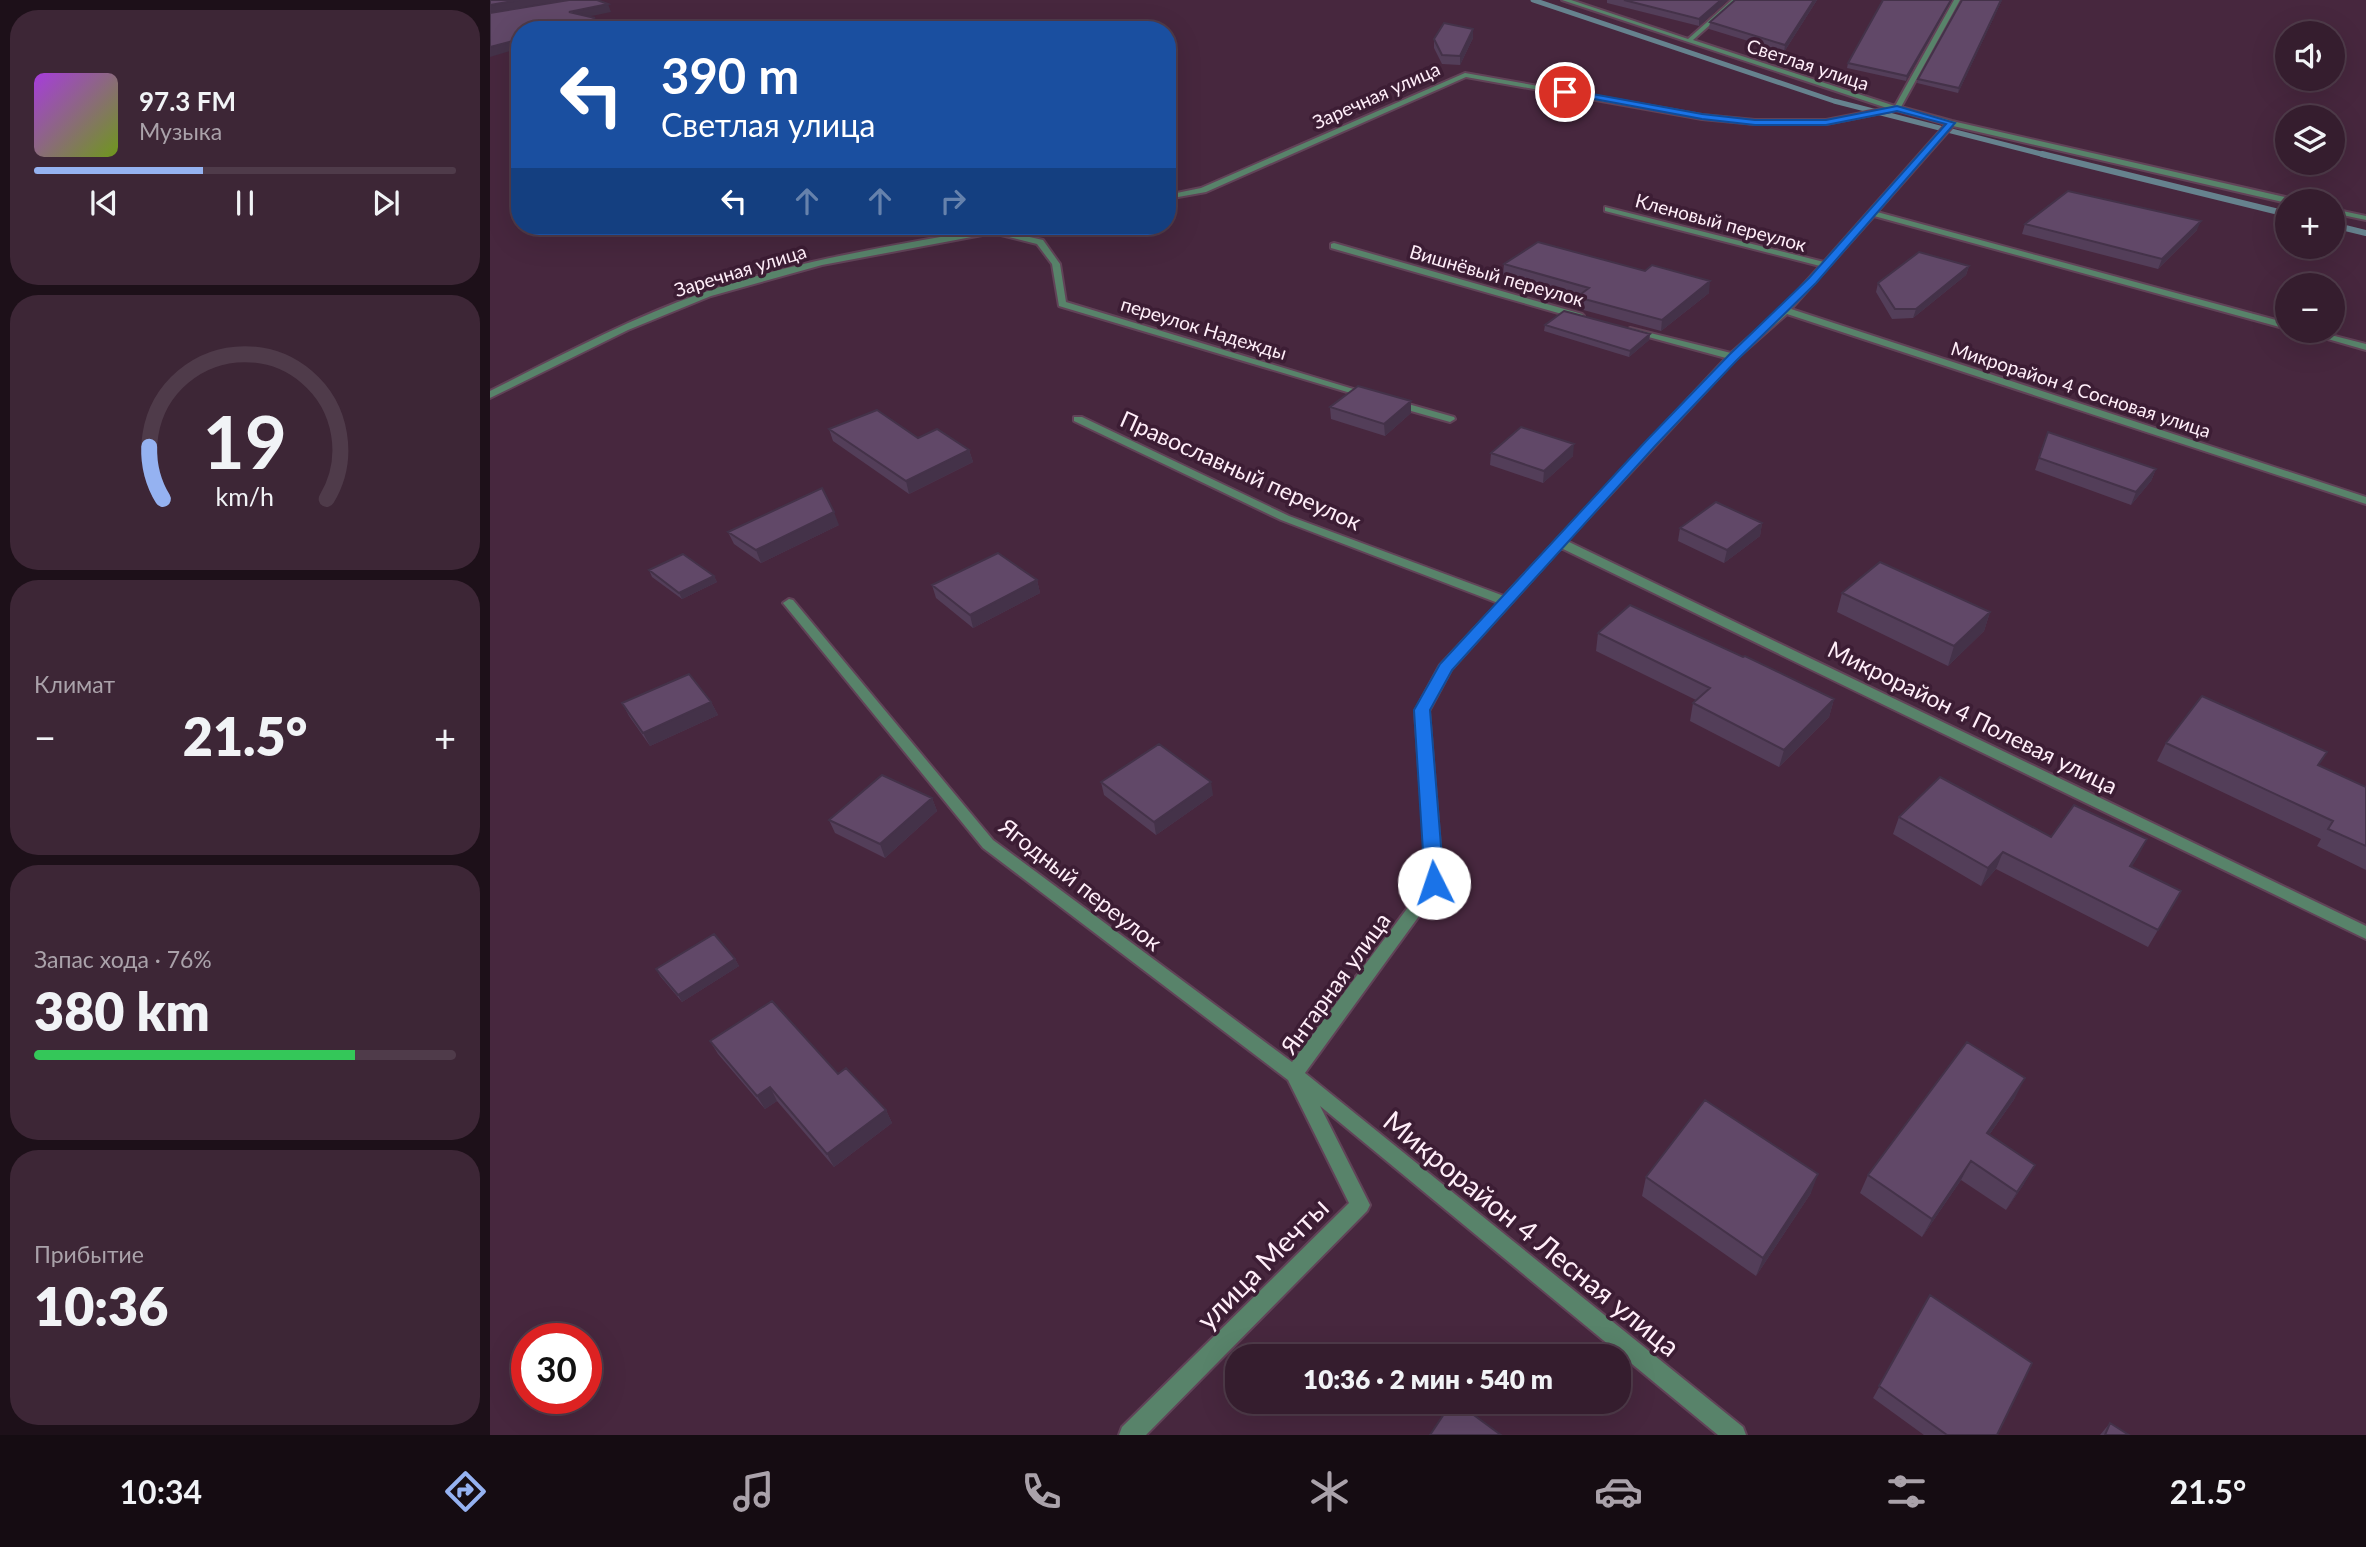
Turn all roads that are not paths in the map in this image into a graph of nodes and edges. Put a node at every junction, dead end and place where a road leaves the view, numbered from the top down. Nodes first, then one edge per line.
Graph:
1 (1565, 0) edge
2 (1735, 0) edge
3 (1957, 0) edge
4 (1577, 1) edge
5 (1689, 41) junction
6 (1897, 108) junction
7 (1951, 123) junction
8 (1176, 195) edge
9 (2275, 197) edge
10 (1608, 209) dead end
11 (1872, 214) junction
12 (2345, 214) edge
13 (2366, 218) edge
14 (966, 235) edge
15 (1011, 235) edge
16 (1334, 246) dead end
17 (1826, 265) junction
18 (1784, 310) junction
19 (1590, 319) edge
20 (2275, 323) edge
21 (1616, 326) edge
22 (2345, 341) edge
23 (2366, 347) edge
24 (1733, 357) junction
25 (490, 396) edge
26 (1078, 419) dead end
27 (1450, 419) dead end
28 (2366, 502) edge
29 (1559, 542) junction
30 (1505, 601) junction
31 (789, 603) dead end
32 (2366, 933) edge
33 (1294, 1074) junction
34 (1130, 1435) edge
35 (1735, 1435) edge

1 - 4 street, Светлая улица
2 - 5 street
3 - 6 street
4 - 5 street, Светлая улица
5 - 6 street, Светлая улица
6 - 7 street, Светлая улица
6 - 8 street, Заречная улица
7 - 9 street, Светлая улица
7 - 11 street, Янтарная улица
10 - 17 street, Кленовый переулок
11 - 17 street, Янтарная улица
11 - 20 street
12 - 13 street
14 - 25 street, Заречная улица
15 - 27 street, переулок Надежды
16 - 19 street, Вишнёвый переулок
17 - 18 street, Янтарная улица
18 - 24 street, Янтарная улица
18 - 28 street, Микрорайон 4 Сосновая улица
21 - 24 street
22 - 23 street
24 - 29 street, Янтарная улица
26 - 30 street, Православный переулок
29 - 30 street, Янтарная улица
29 - 32 street, Микрорайон 4 Полевая улица
30 - 33 street, Янтарная улица
31 - 33 street, Ягодный переулок
33 - 34 street, улица Мечты
33 - 35 street, Микрорайон 4 Лесная улица

